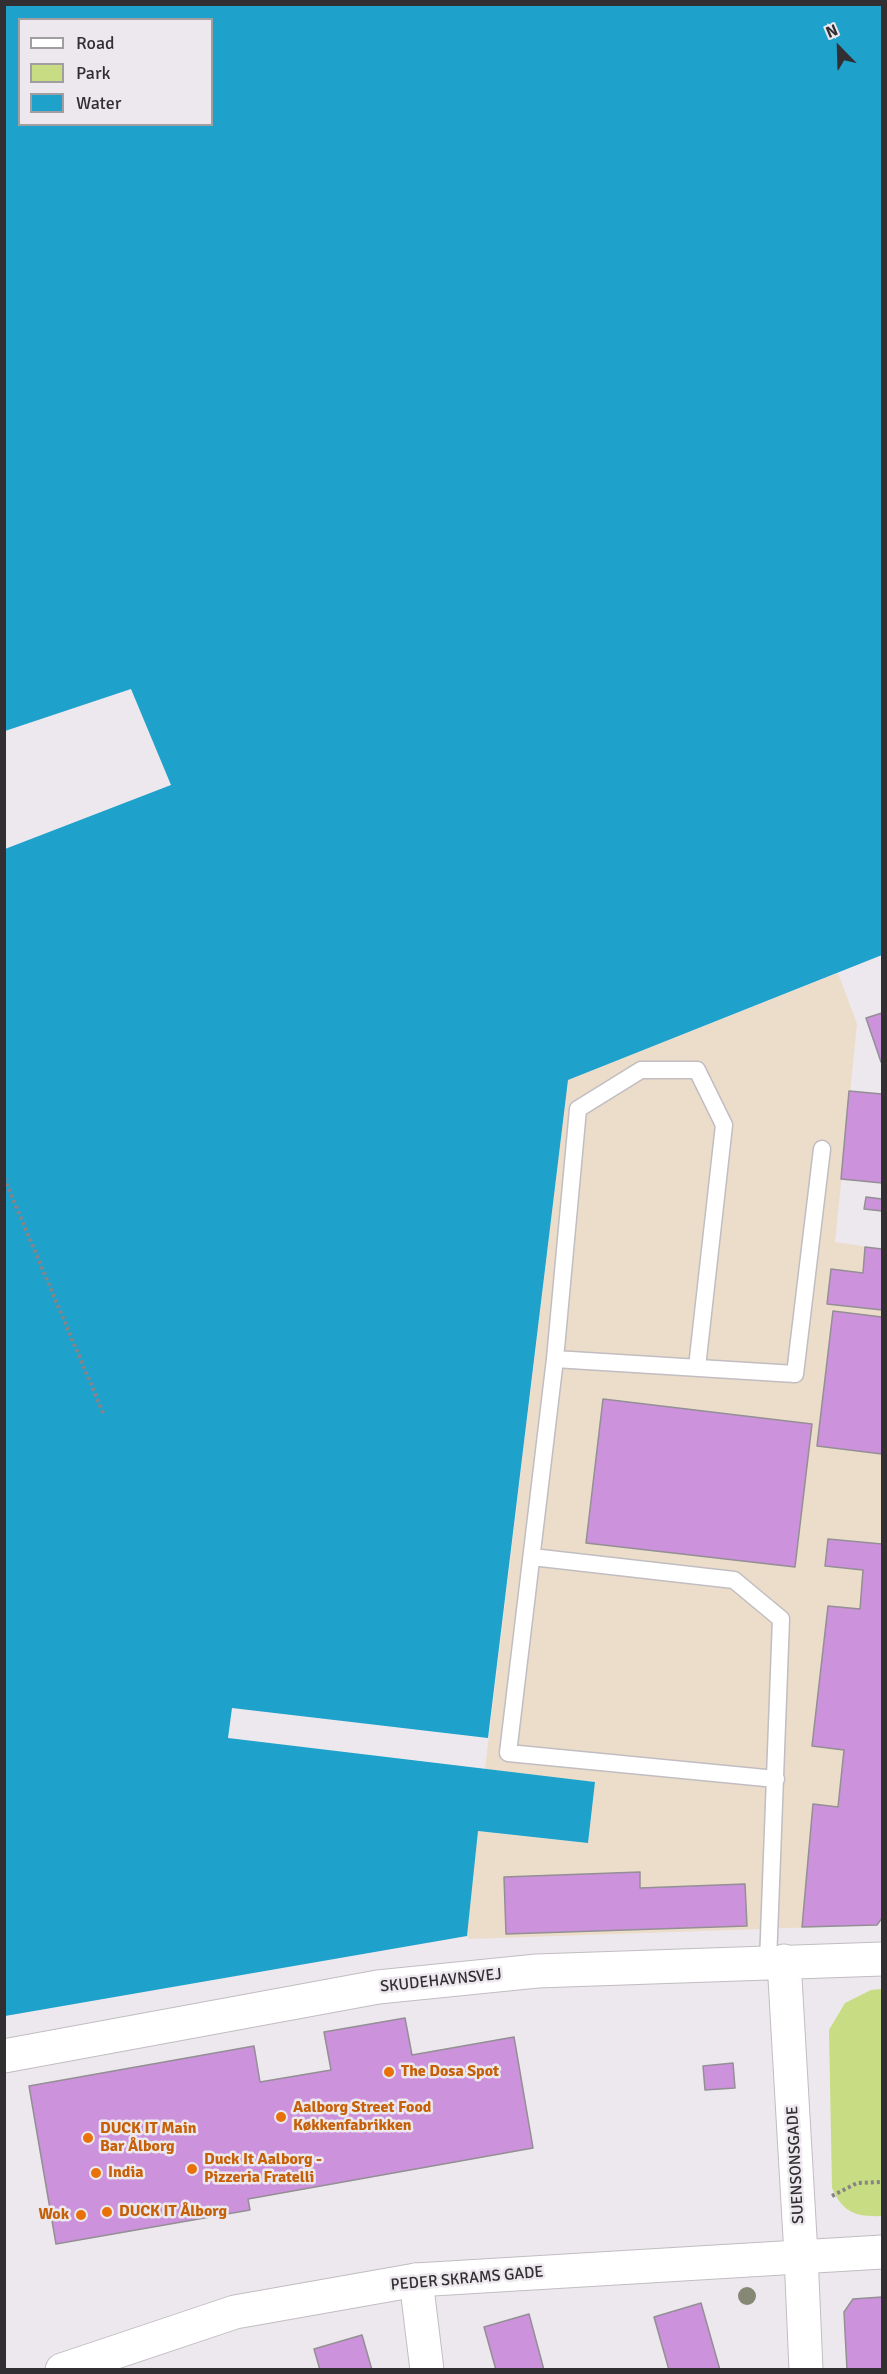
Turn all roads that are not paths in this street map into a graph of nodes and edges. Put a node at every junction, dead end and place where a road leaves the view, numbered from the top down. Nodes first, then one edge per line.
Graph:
1 (822, 1149) dead end
2 (555, 1359) junction
3 (697, 1367) junction
4 (532, 1557) junction
5 (776, 1779) junction
6 (882, 1959) edge
7 (776, 1962) junction
8 (10, 2055) edge
9 (882, 2252) edge
10 (801, 2255) junction
11 (416, 2280) junction
12 (63, 2370) edge
13 (427, 2370) edge
14 (806, 2370) edge

1 - 3 lane
2 - 3 lane
2 - 3 lane
2 - 4 lane
4 - 5 lane
4 - 5 lane
5 - 7 lane
6 - 7 street, SKUDEHAVNSVEJ
7 - 8 street, SKUDEHAVNSVEJ
7 - 10 street, SUENSONSGADE
9 - 10 street, PEDER SKRAMS GADE
10 - 11 street, PEDER SKRAMS GADE
10 - 14 street, SUENSONSGADE
11 - 12 street, PEDER SKRAMS GADE
11 - 13 street

